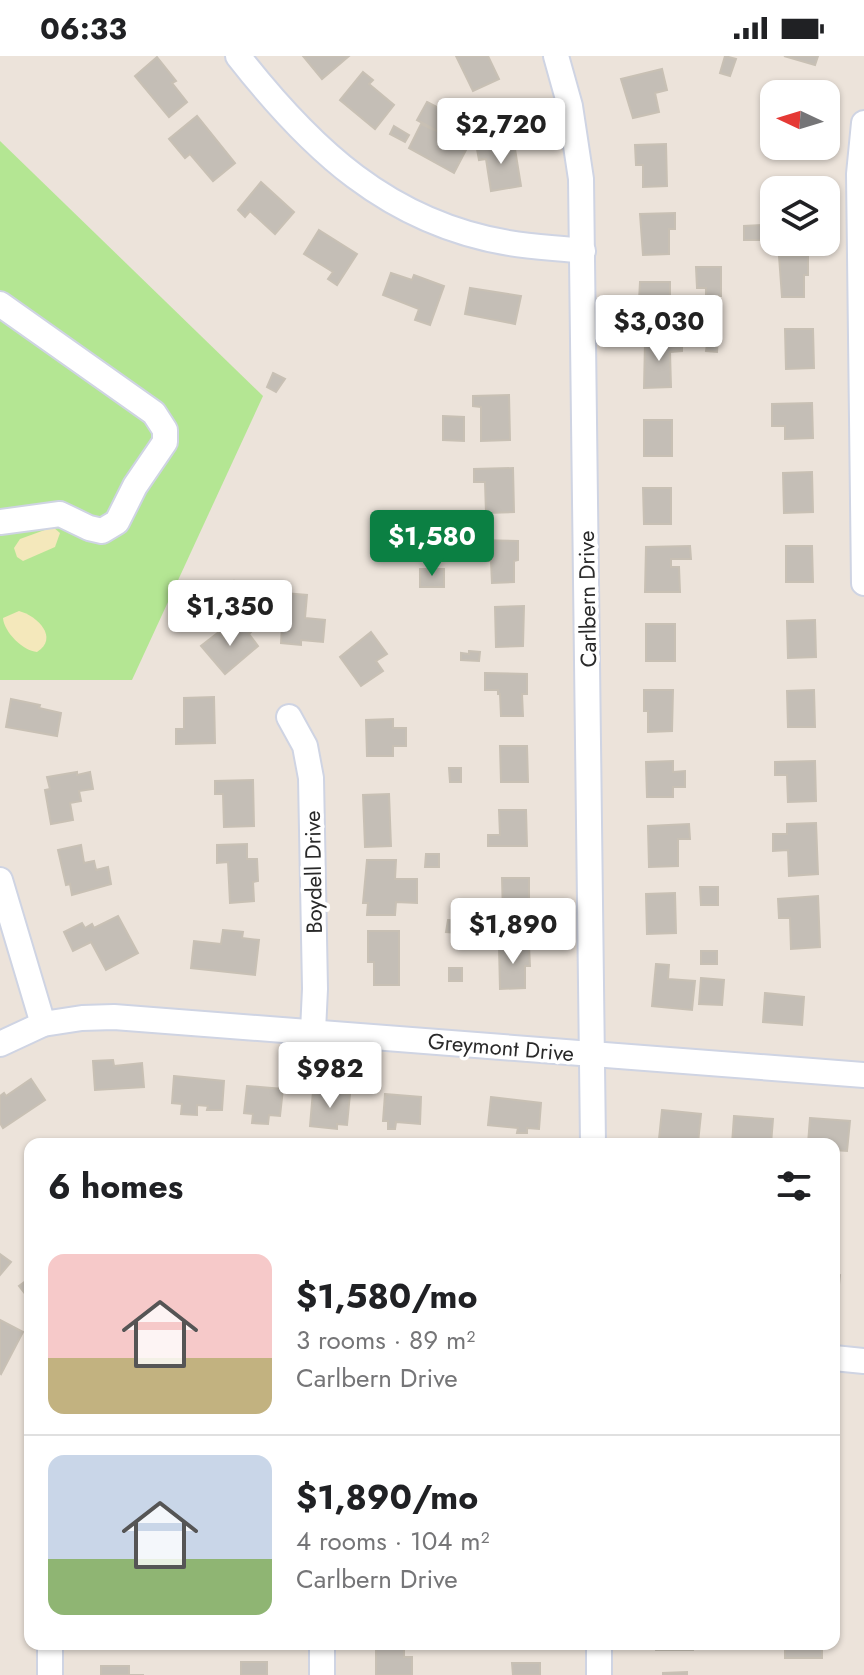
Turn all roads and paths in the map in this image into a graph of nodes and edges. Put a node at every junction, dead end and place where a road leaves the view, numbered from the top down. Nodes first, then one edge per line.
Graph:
1 (238, 56) edge
2 (556, 56) edge
3 (864, 123) edge
4 (583, 251) junction
5 (6, 317) edge
6 (0, 522) edge
7 (864, 583) edge
8 (289, 717) dead end
9 (0, 880) edge
10 (43, 1024) junction
11 (313, 1031) junction
12 (0, 1044) edge
13 (592, 1055) junction
14 (864, 1075) edge
15 (593, 1138) edge
16 (840, 1359) edge
17 (864, 1361) edge
18 (50, 1650) edge
19 (322, 1650) edge
20 (599, 1650) edge
21 (50, 1675) edge
22 (322, 1675) edge
23 (599, 1675) edge

1 - 4 street
2 - 4 street, Carlbern Drive
3 - 7 street
4 - 13 street, Carlbern Drive
5 - 6 street
8 - 11 street, Boydell Drive
9 - 10 street
10 - 11 street, Greymont Drive
10 - 12 street, Greymont Drive
11 - 13 street, Greymont Drive
13 - 14 street, Greymont Drive
13 - 15 street, Carlbern Drive
16 - 17 street
18 - 21 street
19 - 22 street
20 - 23 street

